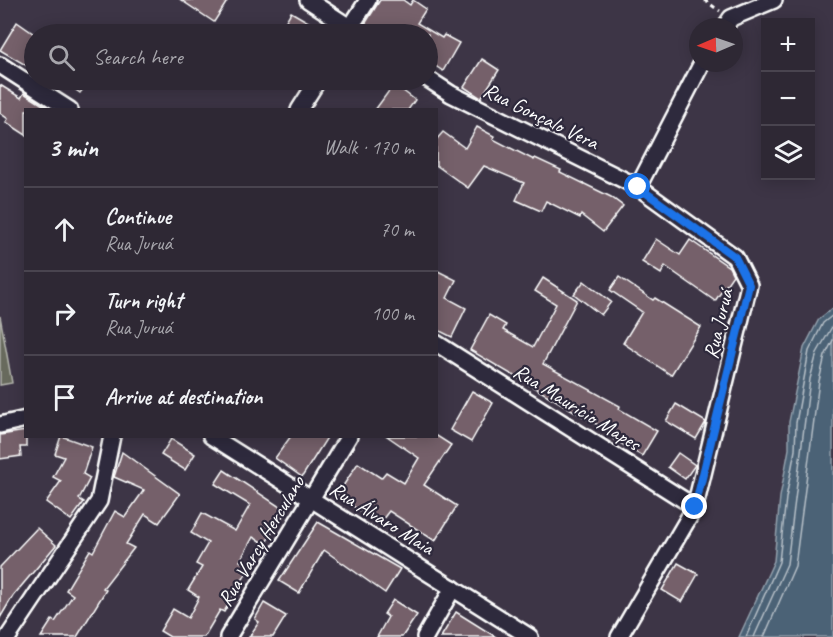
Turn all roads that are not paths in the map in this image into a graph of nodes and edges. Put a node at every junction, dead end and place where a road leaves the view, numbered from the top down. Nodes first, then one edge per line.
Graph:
1 (308, 0) edge
2 (368, 0) edge
3 (774, 0) edge
4 (731, 18) edge
5 (341, 24) edge
6 (356, 24) edge
7 (0, 65) edge
8 (697, 72) edge
9 (24, 80) edge
10 (438, 86) edge
11 (39, 90) edge
12 (312, 90) edge
13 (67, 108) edge
14 (300, 108) edge
15 (638, 187) junction
16 (438, 344) edge
17 (24, 419) edge
18 (0, 425) edge
19 (112, 438) edge
20 (214, 438) edge
21 (348, 438) edge
22 (311, 499) junction
23 (695, 507) junction
24 (453, 588) junction
25 (8, 637) edge
26 (228, 637) edge
27 (424, 637) edge
28 (530, 637) edge
29 (620, 637) edge

1 - 5 street
2 - 6 street
3 - 4 street
7 - 9 street
8 - 15 street
10 - 15 street, Rua Gonçalo Vera
11 - 13 street
12 - 14 street
15 - 23 street, Rua Juruá
16 - 23 street, Rua Maurício Mapes
17 - 18 street
19 - 25 street
20 - 22 street, Rua Álvaro Maia
21 - 22 street, Rua Varcy Herculano
22 - 24 street, Rua Álvaro Maia
22 - 26 street, Rua Varcy Herculano
23 - 29 street, Rua Juruá
24 - 27 street
24 - 28 street, Rua Álvaro Maia

